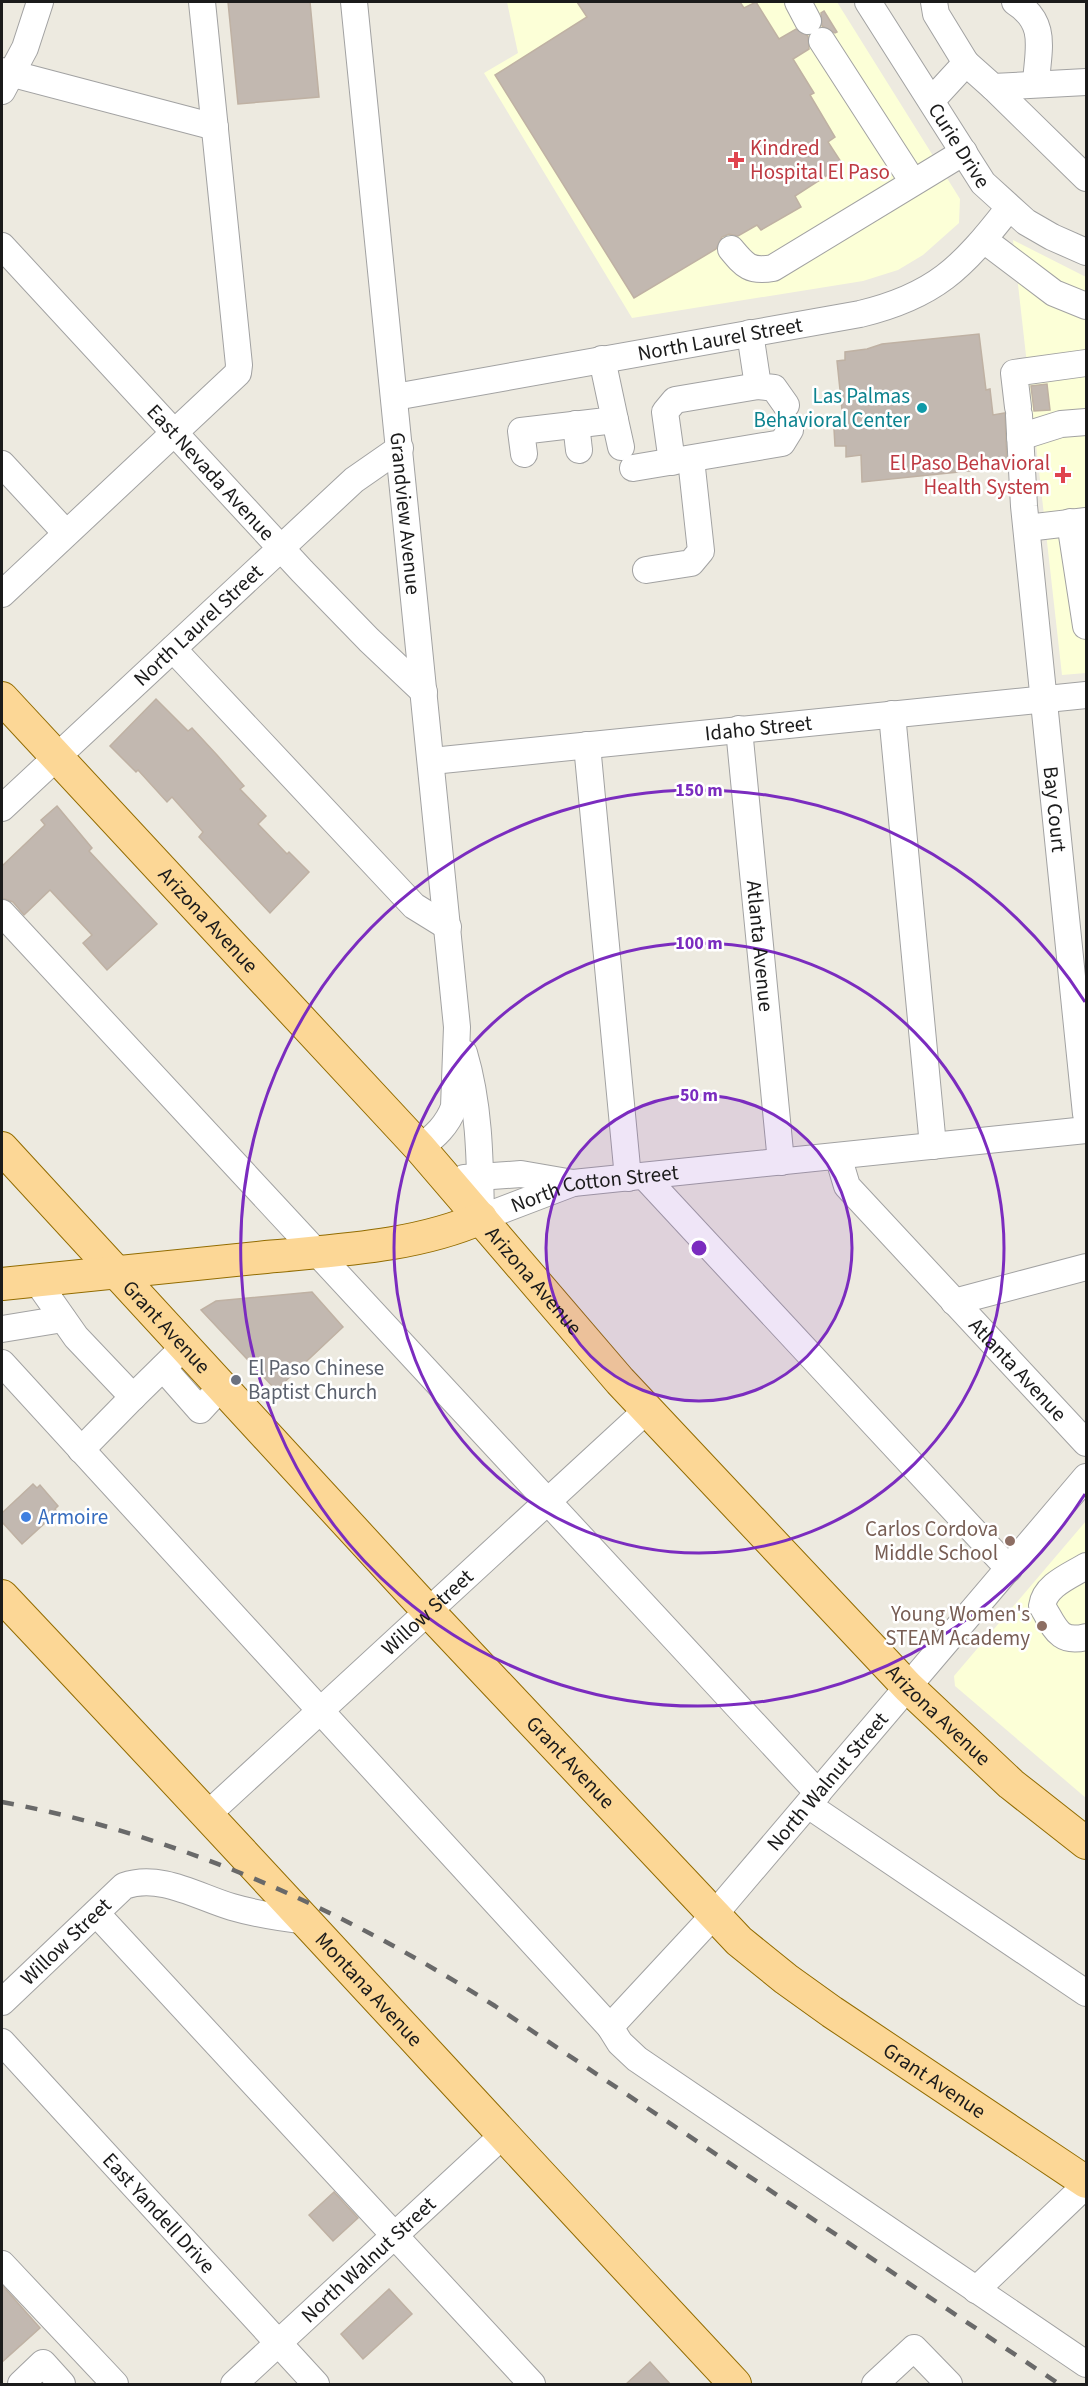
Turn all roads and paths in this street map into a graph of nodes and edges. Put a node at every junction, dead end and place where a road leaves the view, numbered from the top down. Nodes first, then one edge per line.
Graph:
1 (40, 2) edge
2 (202, 2) edge
3 (354, 2) edge
4 (868, 2) edge
5 (934, 2) edge
6 (1015, 2) edge
7 (809, 21) edge
8 (966, 63) junction
9 (5, 79) edge
10 (1086, 82) edge
11 (1036, 83) junction
12 (993, 87) junction
13 (932, 100) junction
14 (215, 127) junction
15 (964, 152) junction
16 (1086, 178) edge
17 (913, 182) junction
18 (1008, 209) junction
19 (984, 240) junction
20 (2, 246) edge
21 (731, 249) dead end
22 (1086, 252) edge
23 (1086, 306) edge
24 (750, 333) junction
25 (603, 359) junction
26 (1086, 363) edge
27 (758, 386) junction
28 (395, 397) junction
29 (615, 420) junction
30 (1019, 420) junction
31 (1086, 422) edge
32 (576, 424) junction
33 (173, 431) junction
34 (400, 448) junction
35 (579, 450) dead end
36 (524, 454) dead end
37 (681, 460) junction
38 (2, 464) edge
39 (1025, 517) junction
40 (1078, 521) edge
41 (65, 532) junction
42 (282, 547) junction
43 (646, 570) dead end
44 (2, 594) edge
45 (1086, 626) edge
46 (173, 649) junction
47 (424, 692) junction
48 (1086, 695) edge
49 (2, 698) edge
50 (1046, 699) junction
51 (892, 714) junction
52 (739, 729) junction
53 (587, 745) junction
54 (56, 757) junction
55 (432, 761) junction
56 (2, 808) edge
57 (2, 913) edge
58 (448, 927) junction
59 (457, 1027) junction
60 (1086, 1114) edge
61 (1086, 1130) edge
62 (933, 1146) junction
63 (2, 1148) edge
64 (420, 1148) junction
65 (838, 1156) junction
66 (781, 1162) junction
67 (480, 1177) junction
68 (636, 1177) junction
69 (447, 1179) junction
70 (573, 1183) junction
71 (481, 1218) junction
72 (316, 1252) junction
73 (1086, 1267) edge
74 (117, 1272) junction
75 (36, 1280) junction
76 (2, 1284) edge
77 (954, 1302) junction
78 (63, 1319) junction
79 (2, 1329) edge
80 (185, 1346) junction
81 (2, 1363) edge
82 (163, 1368) junction
83 (222, 1386) junction
84 (133, 1397) junction
85 (648, 1409) junction
86 (1086, 1443) edge
87 (81, 1450) junction
88 (1086, 1477) edge
89 (546, 1502) junction
90 (1086, 1566) edge
91 (1009, 1569) junction
92 (2, 1596) edge
93 (428, 1611) junction
94 (1086, 1637) edge
95 (908, 1687) junction
96 (321, 1711) junction
97 (813, 1799) junction
98 (208, 1814) junction
99 (1086, 1843) edge
100 (96, 1913) junction
101 (713, 1916) junction
102 (307, 1921) junction
103 (1086, 1993) edge
104 (2, 2002) edge
105 (610, 2027) junction
106 (2, 2042) edge
107 (502, 2136) junction
108 (1086, 2184) edge
109 (393, 2236) junction
110 (2, 2264) edge
111 (976, 2290) junction
112 (278, 2344) junction
113 (1086, 2364) edge
114 (21, 2385) edge
115 (62, 2385) edge
116 (115, 2385) edge
117 (234, 2385) edge
118 (316, 2385) edge
119 (532, 2385) edge
120 (735, 2385) edge
121 (875, 2385) edge
122 (949, 2385) edge

1 - 9 street
2 - 14 street
3 - 28 street, Grandview Avenue
4 - 13 street, Curie Drive
5 - 8 street
6 - 11 street
7 - 17 street
8 - 12 street
8 - 13 street
9 - 14 street
10 - 11 street
11 - 12 street
12 - 16 street
13 - 15 street, Curie Drive
14 - 33 street
15 - 17 street
15 - 18 street, Curie Drive
17 - 21 street
18 - 19 street, North Laurel Street
18 - 22 street, Curie Drive
19 - 23 street
19 - 24 street, North Laurel Street
20 - 33 street, East Nevada Avenue
24 - 25 street, North Laurel Street
24 - 27 street
25 - 28 street, North Laurel Street
25 - 29 street
26 - 30 street, Bay Court
27 - 37 street
27 - 37 street
28 - 34 street, Grandview Avenue
29 - 32 street
29 - 37 street
30 - 31 street
30 - 39 street, Bay Court
32 - 35 street
32 - 36 street
33 - 41 street
33 - 42 street, East Nevada Avenue
34 - 42 street, North Laurel Street
34 - 47 street, Grandview Avenue
37 - 43 street
38 - 41 street
39 - 40 street
39 - 50 street, Bay Court
40 - 45 street
41 - 44 street
42 - 46 street, North Laurel Street
42 - 47 street, East Nevada Avenue
46 - 54 street, North Laurel Street
46 - 58 street
47 - 55 street, Grandview Avenue
48 - 50 street, Idaho Street
49 - 54 main road, Arizona Avenue
50 - 51 street, Idaho Street
50 - 60 street, Bay Court
51 - 52 street, Idaho Street
51 - 62 street
52 - 53 street, Idaho Street
52 - 66 street, Atlanta Avenue
53 - 55 street, Idaho Street
53 - 68 street
54 - 56 street, North Laurel Street
54 - 64 main road, Arizona Avenue
55 - 58 street, Grandview Avenue
57 - 72 street
58 - 59 street, Grandview Avenue
59 - 64 street, Grandview Avenue
59 - 67 street, Grandview Avenue
61 - 62 street, North Cotton Street
62 - 65 street, North Cotton Street
63 - 74 main road, Grant Avenue
64 - 69 main road, Arizona Avenue
65 - 66 street, North Cotton Street
65 - 77 street, Atlanta Avenue
66 - 68 street, North Cotton Street
67 - 69 street
67 - 70 street
67 - 71 street, Grandview Avenue
68 - 70 street, North Cotton Street
68 - 91 street
69 - 71 main road, Arizona Avenue
70 - 71 street, North Cotton Street
71 - 72 main road, North Cotton Street
71 - 85 main road, Arizona Avenue
72 - 74 main road, North Cotton Street
72 - 89 street
73 - 77 street
74 - 75 main road, North Cotton Street
74 - 80 main road, Grant Avenue
75 - 76 main road, North Cotton Street
75 - 78 street
77 - 86 street, Atlanta Avenue
78 - 79 street
78 - 84 street
80 - 82 street
80 - 83 main road, Grant Avenue
81 - 87 street
82 - 83 street
82 - 84 street
83 - 93 main road, Grant Avenue
84 - 87 street
85 - 89 street, Willow Street
85 - 95 main road, Arizona Avenue
87 - 96 street
88 - 91 street, North Walnut Street
89 - 93 street, Willow Street
89 - 97 street
90 - 94 street
91 - 95 street, North Walnut Street
92 - 98 main road, Montana Avenue
93 - 96 street, Willow Street
93 - 101 main road, Grant Avenue
95 - 97 street, North Walnut Street
95 - 99 main road, Arizona Avenue
96 - 98 street, Willow Street
96 - 105 street
97 - 101 street, North Walnut Street
97 - 103 street
98 - 102 main road, Montana Avenue
100 - 102 street, Willow Street
100 - 104 street, Willow Street
100 - 109 street
101 - 105 street, North Walnut Street
101 - 108 main road, Grant Avenue
102 - 107 main road, Montana Avenue
105 - 111 street
106 - 112 street, East Yandell Drive
107 - 109 street, North Walnut Street
107 - 120 main road, Montana Avenue
108 - 111 street
109 - 112 street, North Walnut Street
109 - 119 street
110 - 116 street
111 - 113 street
112 - 117 street, North Walnut Street
112 - 118 street, East Yandell Drive
114 - 115 street
121 - 122 street

